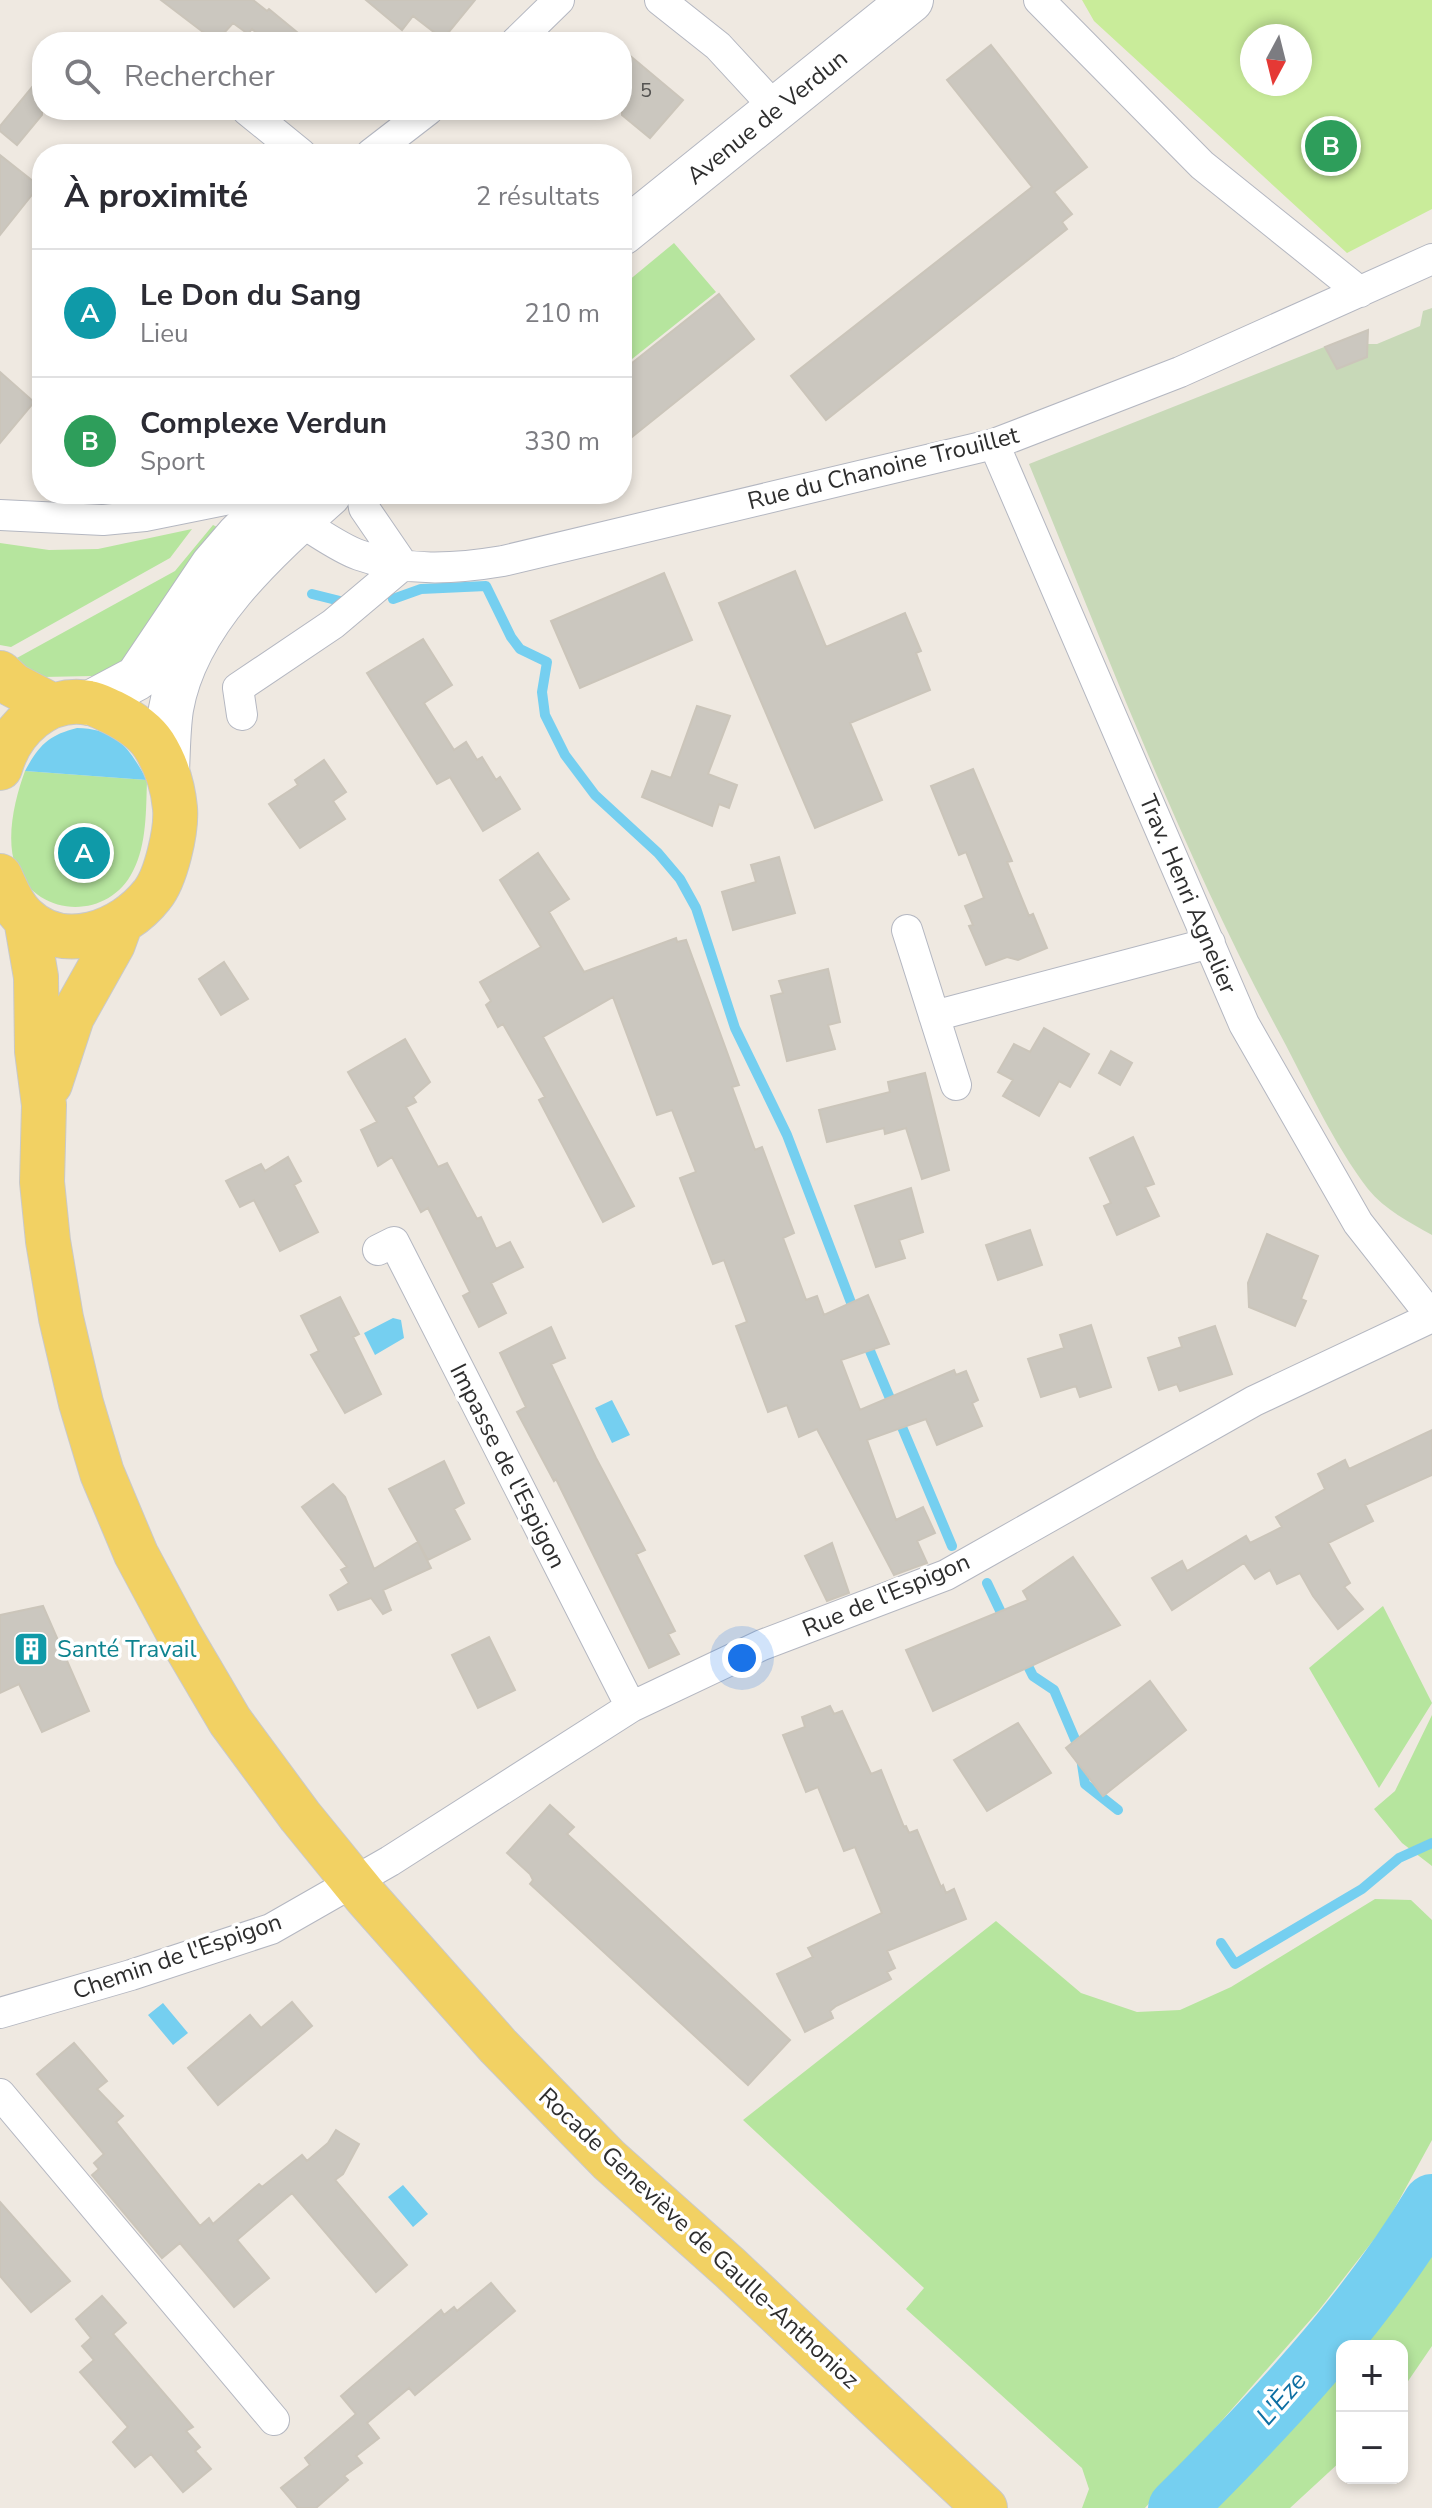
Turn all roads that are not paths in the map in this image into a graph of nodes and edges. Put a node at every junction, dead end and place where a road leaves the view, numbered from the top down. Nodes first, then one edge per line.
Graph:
1 (559, 0) edge
2 (660, 0) edge
3 (911, 0) edge
4 (1039, 0) edge
5 (526, 32) edge
6 (777, 110) junction
7 (259, 120) edge
8 (415, 120) edge
9 (289, 144) edge
10 (384, 144) edge
11 (632, 225) edge
12 (1432, 259) edge
13 (1360, 292) junction
14 (994, 444) junction
15 (204, 504) edge
16 (318, 504) edge
17 (324, 504) edge
18 (330, 504) edge
19 (333, 504) edge
20 (0, 515) edge
21 (403, 565) junction
22 (0, 673) edge
23 (72, 705) junction
24 (233, 707) dead end
25 (2, 754) edge
26 (167, 771) junction
27 (9, 900) edge
28 (121, 922) junction
29 (907, 930) dead end
30 (1210, 943) junction
31 (934, 1016) junction
32 (956, 1085) dead end
33 (44, 1105) junction
34 (378, 1250) dead end
35 (1432, 1317) edge
36 (631, 1707) junction
37 (390, 1861) joint
38 (0, 2013) edge
39 (0, 2094) edge
40 (274, 2420) dead end
41 (983, 2506) edge

1 - 5 street
2 - 6 street
3 - 6 main road, Avenue de Verdun
4 - 13 street
6 - 11 main road, Avenue de Verdun
7 - 9 street
8 - 10 street
12 - 13 street, Rue du Chanoine Trouillet
13 - 14 street, Rue du Chanoine Trouillet
14 - 21 street, Rue du Chanoine Trouillet
14 - 30 street, Trav. Henri Agnelier
15 - 20 street
16 - 23 main road
17 - 26 main road
18 - 21 street, Rue du Chanoine Trouillet
19 - 21 street
21 - 24 street
22 - 23 main road
23 - 25 main road
23 - 26 main road
26 - 28 main road
27 - 28 main road
27 - 33 main road, Rocade Geneviève de Gaulle-Anthonioz
28 - 33 main road, Rocade Geneviève de Gaulle-Anthonioz
29 - 31 street
30 - 31 street
30 - 35 street, Trav. Henri Agnelier
31 - 32 street
33 - 41 main road, Rocade Geneviève de Gaulle-Anthonioz
34 - 36 street, Impasse de l'Espigon
35 - 36 street, Rue de l'Espigon
36 - 37 street, Rue de l'Espigon
37 - 38 street, Chemin de l'Espigon
39 - 40 street

